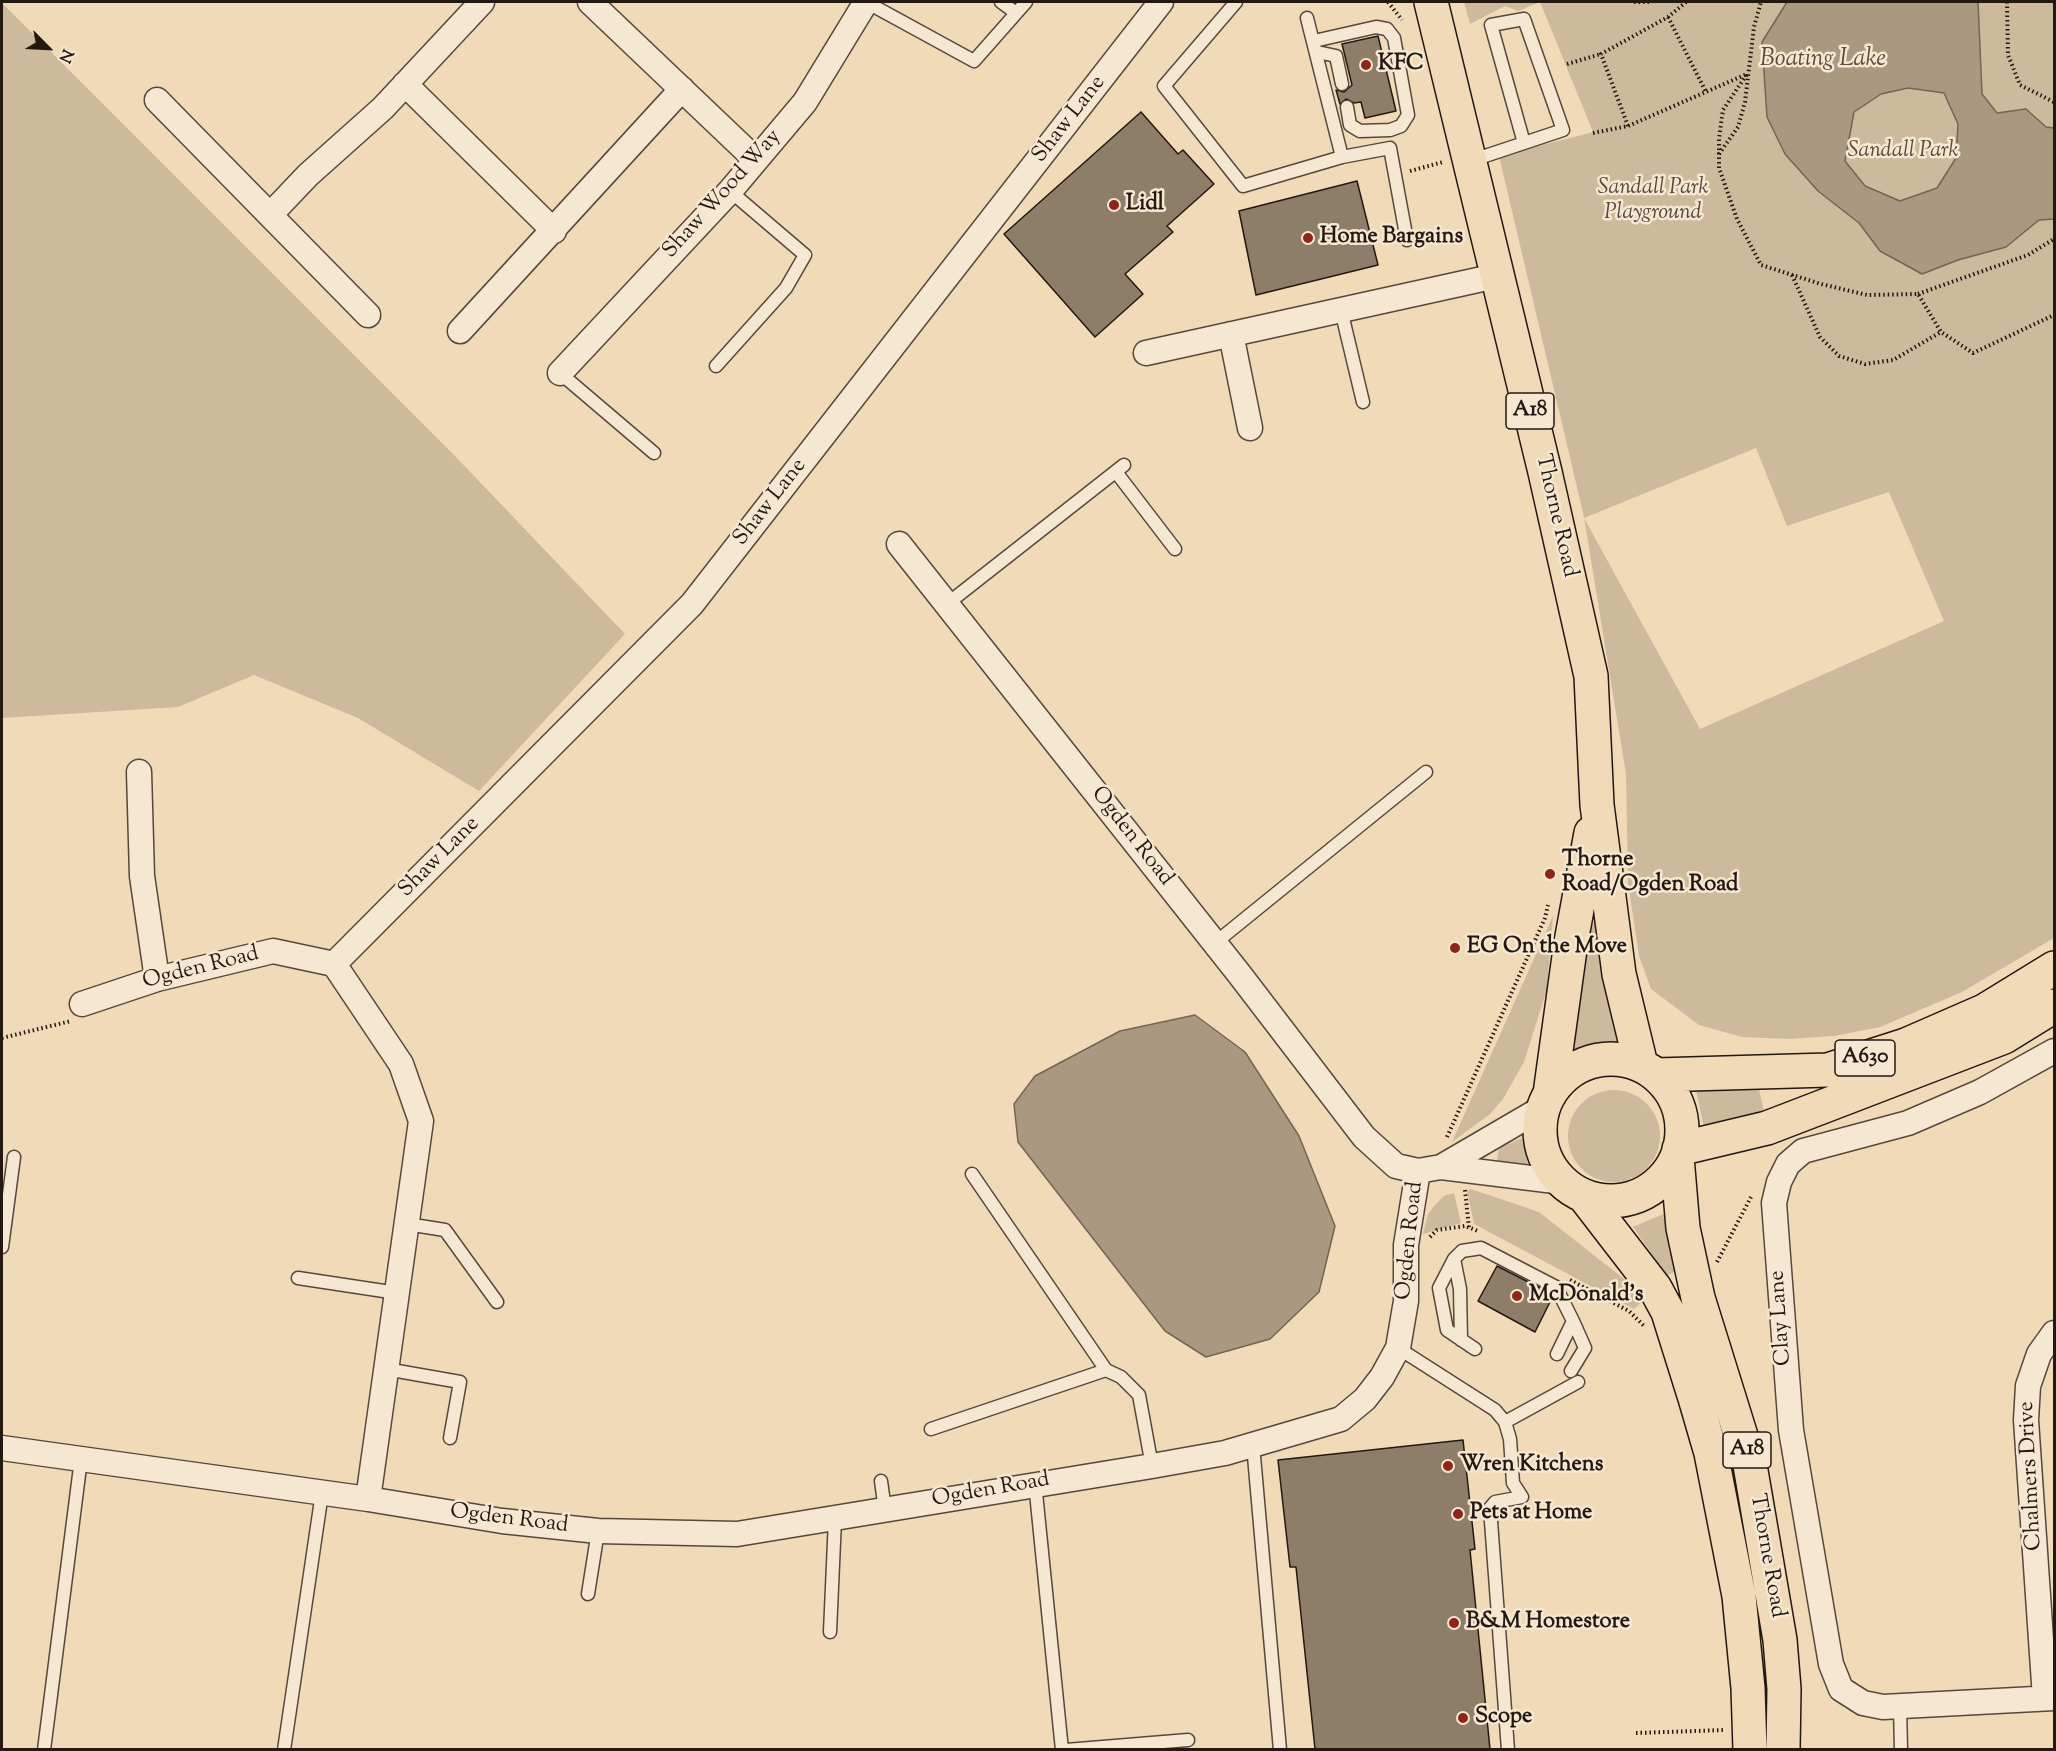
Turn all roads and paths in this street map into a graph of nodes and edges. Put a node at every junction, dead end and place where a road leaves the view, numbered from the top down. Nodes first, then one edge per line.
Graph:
1 (482, 2) edge
2 (590, 2) edge
3 (866, 2) edge
4 (1001, 2) edge
5 (1026, 2) edge
6 (1161, 2) edge
7 (1236, 2) edge
8 (1395, 2) edge
9 (1634, 2) edge
10 (1652, 2) edge
11 (1686, 2) edge
12 (1761, 2) edge
13 (2007, 2) edge
14 (1418, 8) edge
15 (1016, 13) junction
16 (1668, 17) junction
17 (1307, 18) dead end
18 (1315, 47) junction
19 (1601, 54) junction
20 (1568, 64) dead end
21 (1747, 74) junction
22 (405, 84) junction
23 (1342, 84) dead end
24 (682, 89) junction
25 (1706, 92) junction
26 (157, 100) dead end
27 (2055, 102) edge
28 (1347, 107) dead end
29 (1628, 126) junction
30 (1593, 133) dead end
31 (1524, 143) junction
32 (1719, 155) junction
33 (1342, 157) junction
34 (1468, 159) junction
35 (756, 160) junction
36 (1395, 174) junction
37 (730, 191) junction
38 (270, 215) junction
39 (554, 231) junction
40 (2055, 239) edge
41 (1407, 240) dead end
42 (1792, 275) junction
43 (1497, 276) junction
44 (1918, 294) junction
45 (1341, 310) junction
46 (368, 315) dead end
47 (2055, 315) edge
48 (460, 331) dead end
49 (1941, 332) junction
50 (1231, 334) junction
51 (1146, 353) dead end
52 (716, 366) dead end
53 (560, 373) joint
54 (1363, 402) dead end
55 (1250, 428) dead end
56 (654, 453) dead end
57 (899, 544) dead end
58 (1175, 549) dead end
59 (947, 604) junction
60 (1425, 771) dead end
61 (139, 772) dead end
62 (1596, 805) junction
63 (1551, 895) dead end
64 (1215, 943) junction
65 (334, 964) junction
66 (2055, 968) edge
67 (156, 979) junction
68 (82, 1004) joint
69 (2055, 1006) edge
70 (2, 1038) edge
71 (2055, 1050) edge
72 (1649, 1070) junction
73 (1547, 1100) junction
74 (1438, 1142) dead end
75 (1678, 1153) junction
76 (14, 1157) dead end
77 (1430, 1169) junction
78 (972, 1174) dead end
79 (1573, 1189) junction
80 (1754, 1192) dead end
81 (407, 1224) junction
82 (1483, 1233) dead end
83 (2, 1247) edge
84 (1454, 1259) junction
85 (1406, 1265) junction
86 (1716, 1265) dead end
87 (298, 1278) dead end
88 (1566, 1278) dead end
89 (397, 1293) junction
90 (497, 1302) dead end
91 (1573, 1321) junction
92 (1649, 1331) dead end
93 (2055, 1333) edge
94 (1461, 1340) junction
95 (1398, 1348) junction
96 (1475, 1349) dead end
97 (1557, 1354) dead end
98 (386, 1369) junction
99 (1106, 1370) junction
100 (1571, 1371) dead end
101 (1578, 1382) dead end
102 (1505, 1422) junction
103 (931, 1429) dead end
104 (450, 1438) dead end
105 (1253, 1445) junction
106 (2, 1448) edge
107 (81, 1459) junction
108 (1152, 1466) junction
109 (881, 1481) dead end
110 (1035, 1483) junction
111 (322, 1493) junction
112 (368, 1499) junction
113 (885, 1510) junction
114 (835, 1519) junction
115 (598, 1531) junction
116 (588, 1594) dead end
117 (830, 1632) dead end
118 (2050, 1698) edge
119 (1905, 1706) junction
120 (1636, 1733) dead end
121 (1188, 1740) dead end
122 (1741, 1740) edge
123 (44, 1749) edge
124 (284, 1749) edge
125 (1064, 1749) edge
126 (1280, 1749) edge
127 (1508, 1749) edge
128 (1783, 1749) edge
129 (1900, 1749) edge

1 - 22 street
2 - 24 street
3 - 15 lane
3 - 35 street, Shaw Wood Way
4 - 15 lane
5 - 15 lane
6 - 65 street, Shaw Lane
7 - 33 lane
8 - 14 path
9 - 10 path
11 - 16 path
12 - 21 path
13 - 27 path
14 - 34 highway, Thorne Road / A18
16 - 19 path
16 - 25 path
17 - 18 lane
18 - 23 lane
18 - 28 lane
18 - 33 lane
19 - 20 path
19 - 29 path
21 - 25 path
21 - 32 path
21 - 32 path
22 - 38 street
22 - 39 street
24 - 35 street
24 - 39 street
25 - 29 path
26 - 38 street
29 - 30 path
31 - 31 lane
31 - 34 lane
32 - 42 path
33 - 36 lane
34 - 36 path
34 - 43 highway, Thorne Road / A18
35 - 37 street, Shaw Wood Way
36 - 41 lane
37 - 52 lane
37 - 53 street, Shaw Wood Way
38 - 46 street
39 - 48 street
40 - 44 path
42 - 44 path
42 - 49 path
43 - 45 street
43 - 62 highway, Thorne Road / A18
44 - 49 path
45 - 50 street
45 - 54 lane
47 - 49 path
50 - 51 street
50 - 55 street
53 - 56 lane
57 - 59 street, Ogden Road
58 - 59 lane
59 - 64 street, Ogden Road
60 - 64 lane
61 - 67 street
62 - 72 highway, Thorne Road / A18
62 - 73 highway, Thorne Road / A18
63 - 74 path
64 - 77 street, Ogden Road
65 - 67 street, Ogden Road
65 - 81 street
66 - 72 highway, A630
67 - 68 street, Ogden Road
68 - 70 path
69 - 75 highway, A630
71 - 119 street, Clay Lane
72 - 73 highway
72 - 75 highway
73 - 77 street, Ogden Road
73 - 79 highway
75 - 79 highway
75 - 128 highway, Thorne Road / A18
76 - 83 lane
77 - 79 street, Ogden Road
77 - 85 street, Ogden Road
78 - 99 lane
79 - 122 highway, Thorne Road / A18
80 - 86 path
81 - 89 street
81 - 90 lane
82 - 85 path
84 - 91 lane
84 - 94 lane
84 - 94 lane
85 - 95 street, Ogden Road
87 - 89 lane
88 - 92 path
89 - 98 street
91 - 97 lane
91 - 100 lane
93 - 118 street, Chalmers Drive
94 - 96 lane
95 - 102 lane
95 - 105 street, Ogden Road
98 - 104 lane
98 - 112 street
99 - 103 lane
99 - 108 lane
101 - 102 lane
102 - 127 lane
105 - 108 street, Ogden Road
105 - 126 lane
106 - 107 street, Ogden Road
107 - 111 street, Ogden Road
107 - 123 lane
108 - 110 street, Ogden Road
109 - 113 lane
110 - 113 street, Ogden Road
110 - 125 lane
111 - 112 street, Ogden Road
111 - 124 lane
112 - 115 street, Ogden Road
113 - 114 street, Ogden Road
114 - 115 street, Ogden Road
114 - 117 lane
115 - 116 lane
118 - 119 street, Clay Lane
119 - 129 lane
120 - 122 path
121 - 125 lane

